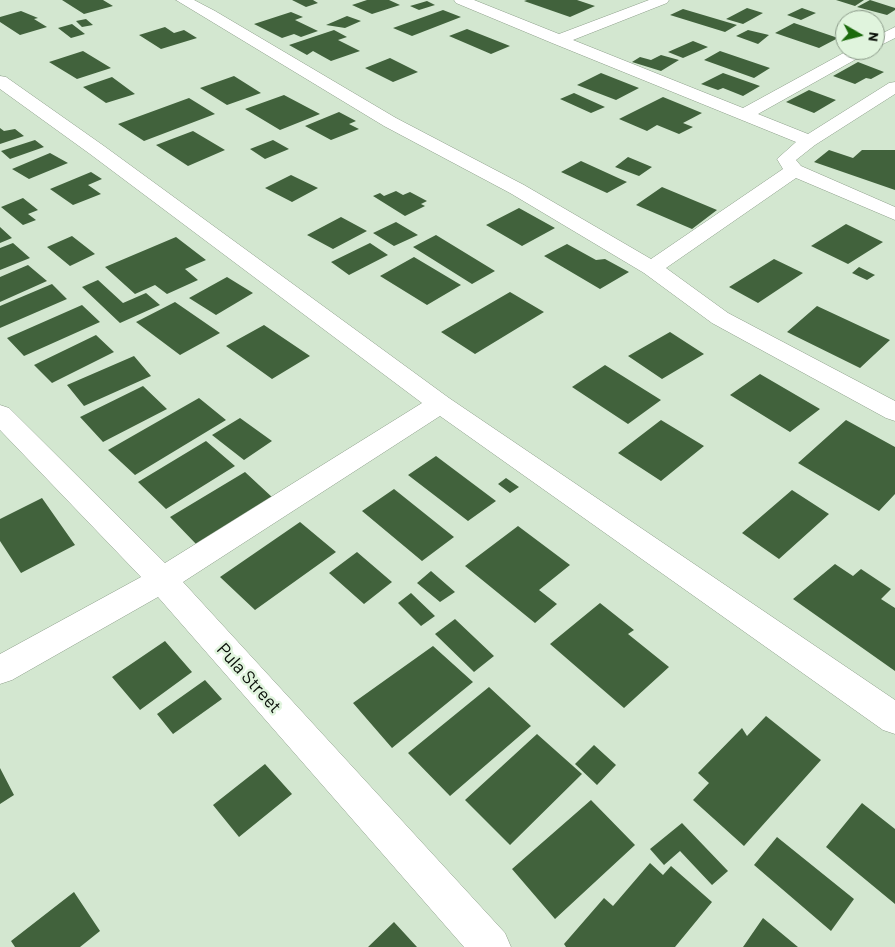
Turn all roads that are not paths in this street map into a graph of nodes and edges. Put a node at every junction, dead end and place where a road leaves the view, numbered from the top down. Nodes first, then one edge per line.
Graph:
1 (183, 0) edge
2 (460, 0) edge
3 (662, 0) edge
4 (558, 40) junction
5 (843, 60) edge
6 (0, 81) edge
7 (895, 87) edge
8 (743, 115) junction
9 (809, 141) junction
10 (794, 170) junction
11 (895, 214) edge
12 (652, 268) junction
13 (440, 404) junction
14 (895, 412) edge
15 (0, 414) edge
16 (162, 580) junction
17 (0, 670) edge
18 (895, 719) edge
19 (491, 947) edge

1 - 12 street
2 - 4 street
3 - 4 street
4 - 8 street
5 - 8 street
6 - 13 street
7 - 9 street
8 - 9 street
9 - 10 street
10 - 11 street
10 - 12 street
12 - 14 street
13 - 16 street
13 - 18 street
15 - 16 street, Pula Street
16 - 17 street
16 - 19 street, Pula Street

